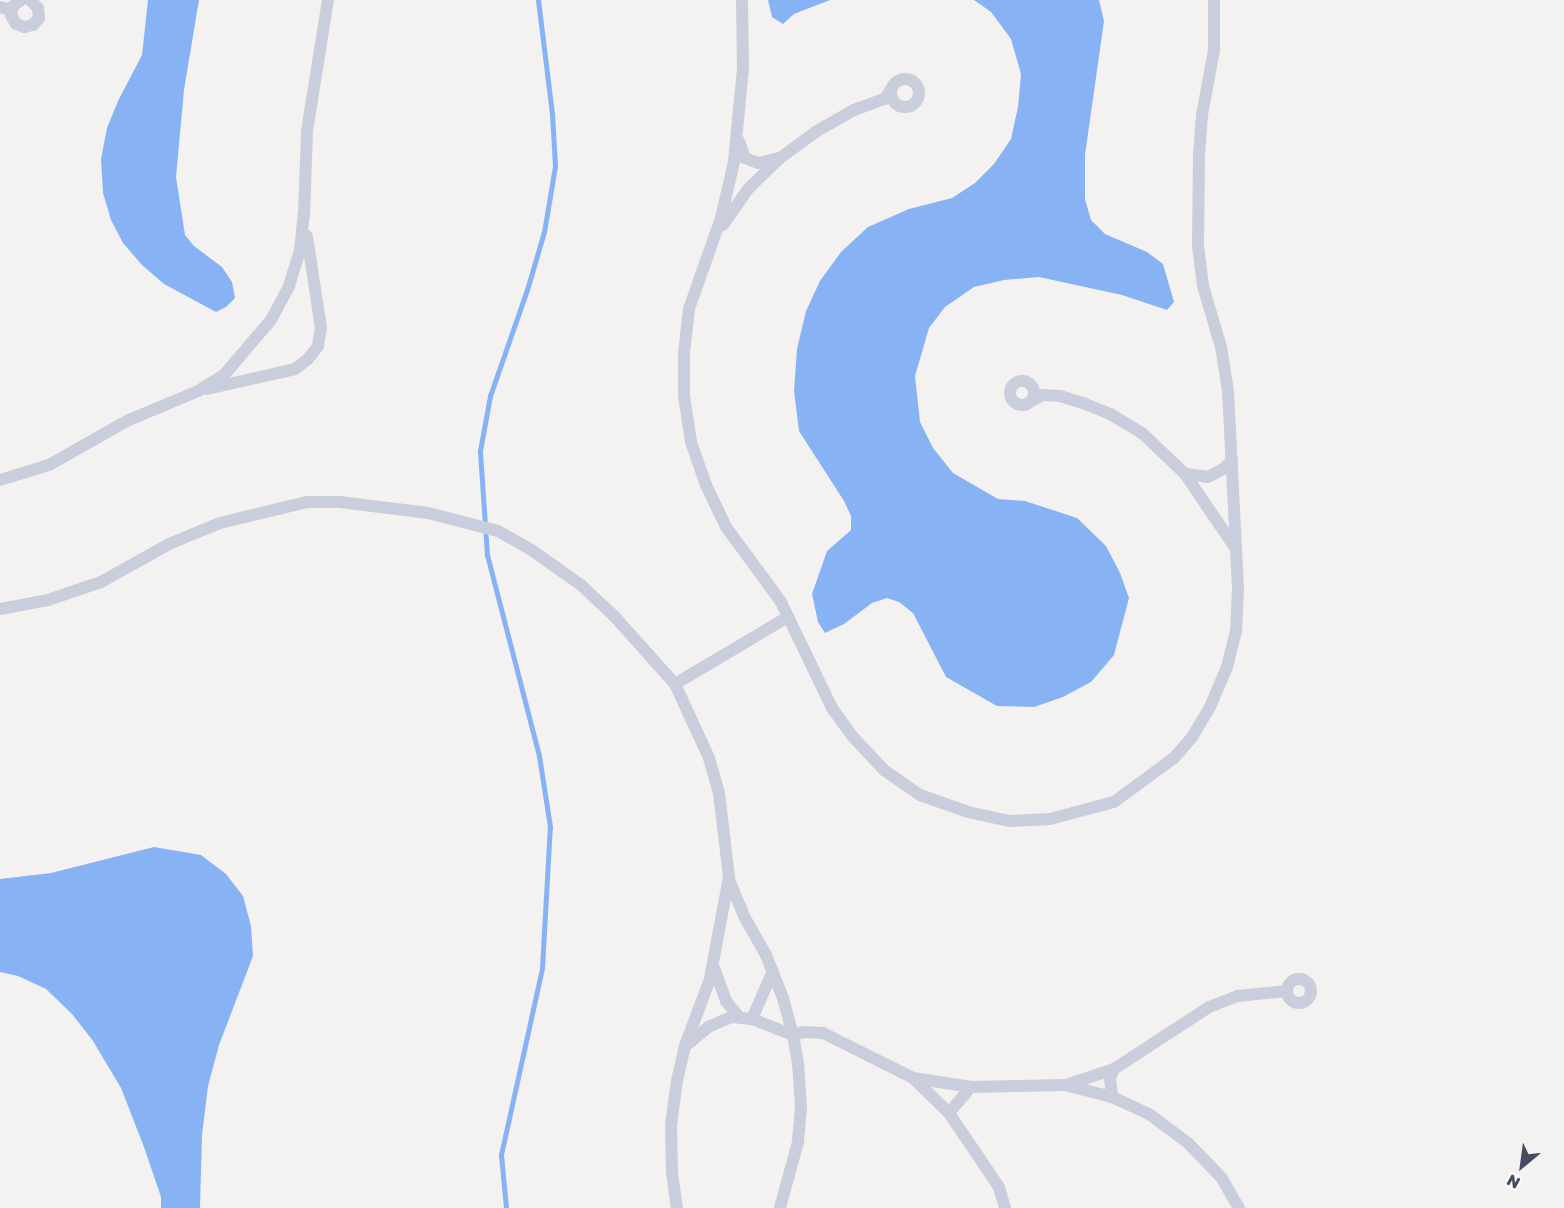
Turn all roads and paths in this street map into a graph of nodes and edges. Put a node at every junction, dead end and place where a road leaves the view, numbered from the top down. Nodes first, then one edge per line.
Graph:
1 (21, 0) edge
2 (30, 0) edge
3 (328, 0) edge
4 (742, 0) edge
5 (1214, 0) edge
6 (6, 9) edge
7 (891, 97) dead end
8 (738, 137) junction
9 (780, 158) junction
10 (304, 214) junction
11 (715, 236) junction
12 (1031, 384) junction
13 (198, 391) junction
14 (1044, 395) junction
15 (1031, 401) junction
16 (1232, 460) junction
17 (1185, 474) junction
18 (0, 480) edge
19 (1234, 547) junction
20 (0, 609) edge
21 (788, 617) junction
22 (675, 684) junction
23 (729, 878) junction
24 (713, 966) junction
25 (772, 973) junction
26 (1287, 991) dead end
27 (739, 1017) junction
28 (752, 1018) junction
29 (793, 1035) junction
30 (685, 1046) junction
31 (1114, 1069) junction
32 (913, 1078) junction
33 (1065, 1085) junction
34 (971, 1086) junction
35 (1112, 1098) junction
36 (950, 1113) junction
37 (677, 1208) edge
38 (780, 1208) edge
39 (1005, 1208) edge
40 (1239, 1208) edge

1 - 6 street
2 - 6 street
3 - 10 street
4 - 8 street
5 - 16 street
7 - 9 street
8 - 9 street
8 - 11 street
9 - 11 street
10 - 13 street
10 - 13 street
11 - 21 street
12 - 14 street
12 - 15 street
12 - 15 street
13 - 18 street
14 - 15 street
14 - 17 street
16 - 17 street
16 - 19 street
17 - 19 street
19 - 21 street
20 - 22 street
21 - 22 street
22 - 23 street
23 - 24 street
23 - 25 street
24 - 27 street
24 - 30 street
25 - 28 street
25 - 29 street
26 - 31 street
27 - 28 street
27 - 30 street
28 - 29 street
29 - 32 street
29 - 38 street
30 - 37 street
31 - 33 street
31 - 35 street
32 - 34 street
32 - 36 street
33 - 34 street
33 - 35 street
34 - 36 street
35 - 40 street
36 - 39 street

